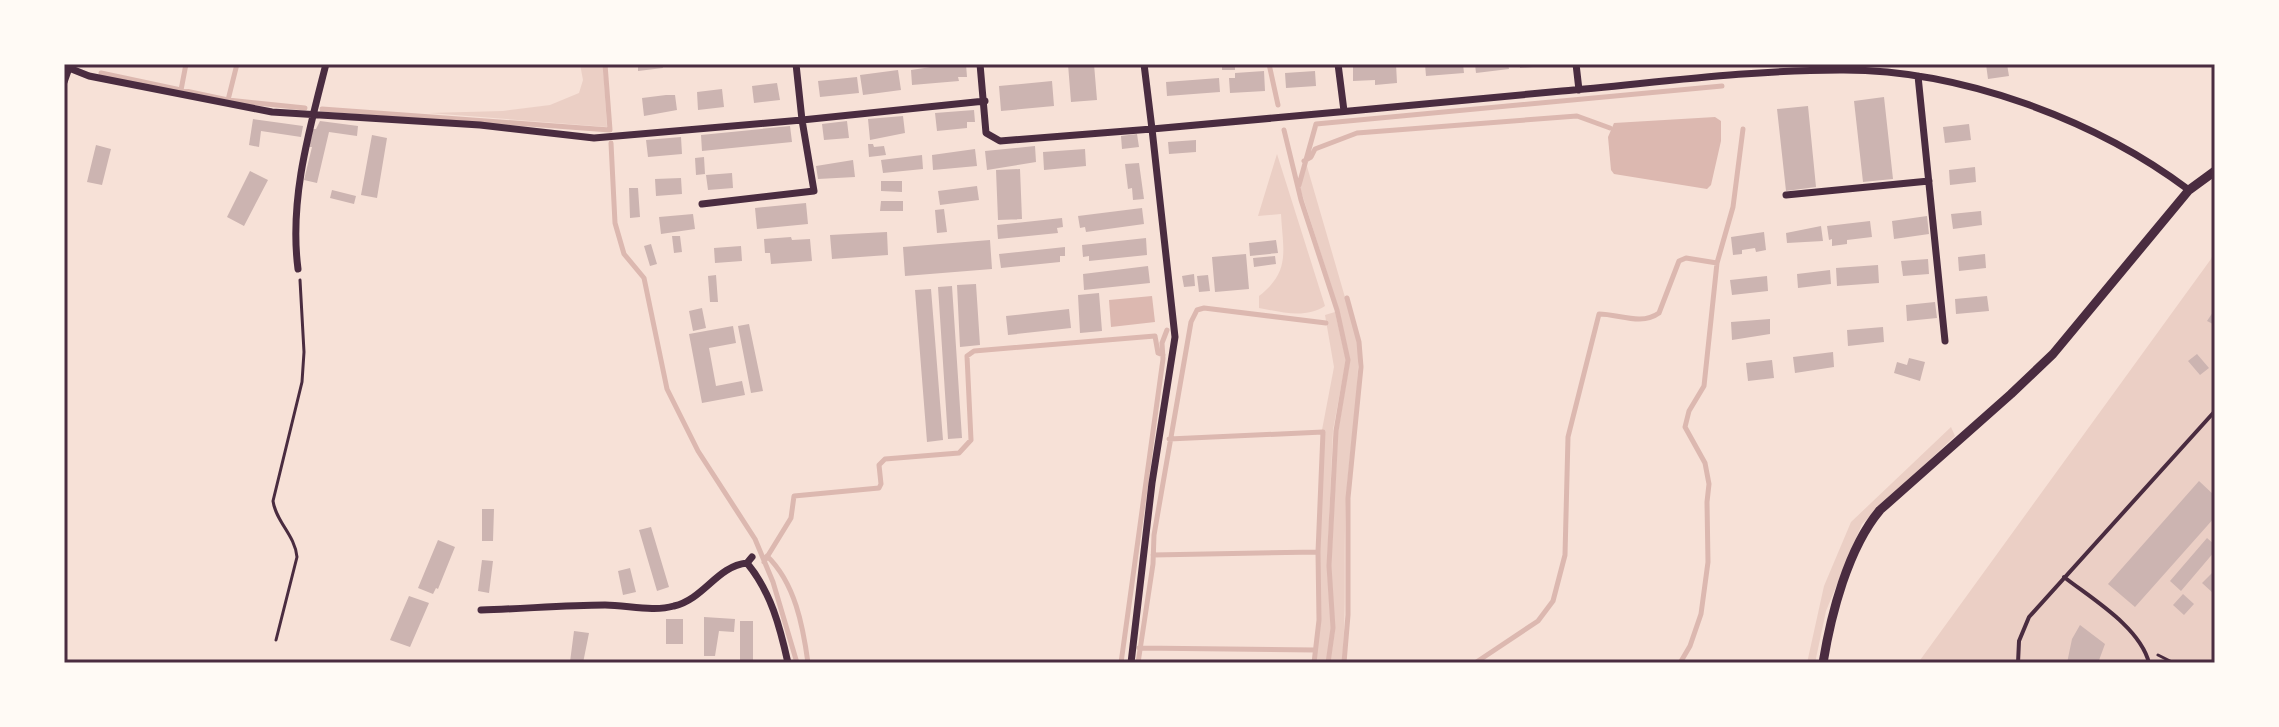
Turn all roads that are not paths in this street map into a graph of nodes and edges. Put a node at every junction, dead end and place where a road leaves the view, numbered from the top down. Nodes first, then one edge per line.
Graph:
1 (326, 64) edge
2 (796, 64) edge
3 (980, 64) edge
4 (1144, 64) edge
5 (1338, 64) edge
6 (1576, 64) edge
7 (66, 67) edge
8 (1841, 67) edge
9 (1918, 76) junction
10 (64, 82) edge
11 (1579, 90) junction
12 (985, 101) junction
13 (1344, 111) junction
14 (313, 115) junction
15 (802, 120) junction
16 (1152, 129) junction
17 (2215, 171) edge
18 (1929, 181) junction
19 (2189, 190) junction
20 (1786, 195) dead end
21 (702, 204) dead end
22 (298, 269) road end
23 (1945, 341) dead end
24 (2215, 411) edge
25 (2064, 577) junction
26 (481, 610) dead end
27 (788, 663) edge
28 (1131, 663) edge
29 (1823, 663) edge
30 (2018, 663) edge
31 (2149, 663) edge

1 - 14 street
2 - 15 street
3 - 12 street
4 - 16 street
5 - 13 street
6 - 11 street
7 - 10 street
7 - 14 street
8 - 9 street
8 - 11 street
9 - 18 street
9 - 19 street
11 - 13 street
12 - 15 street
12 - 16 street
13 - 16 street
14 - 15 street
14 - 22 street
15 - 21 street
16 - 28 street
17 - 19 street
18 - 20 street
18 - 23 street
19 - 29 street
24 - 25 lane
25 - 30 lane
25 - 31 lane
26 - 27 street

